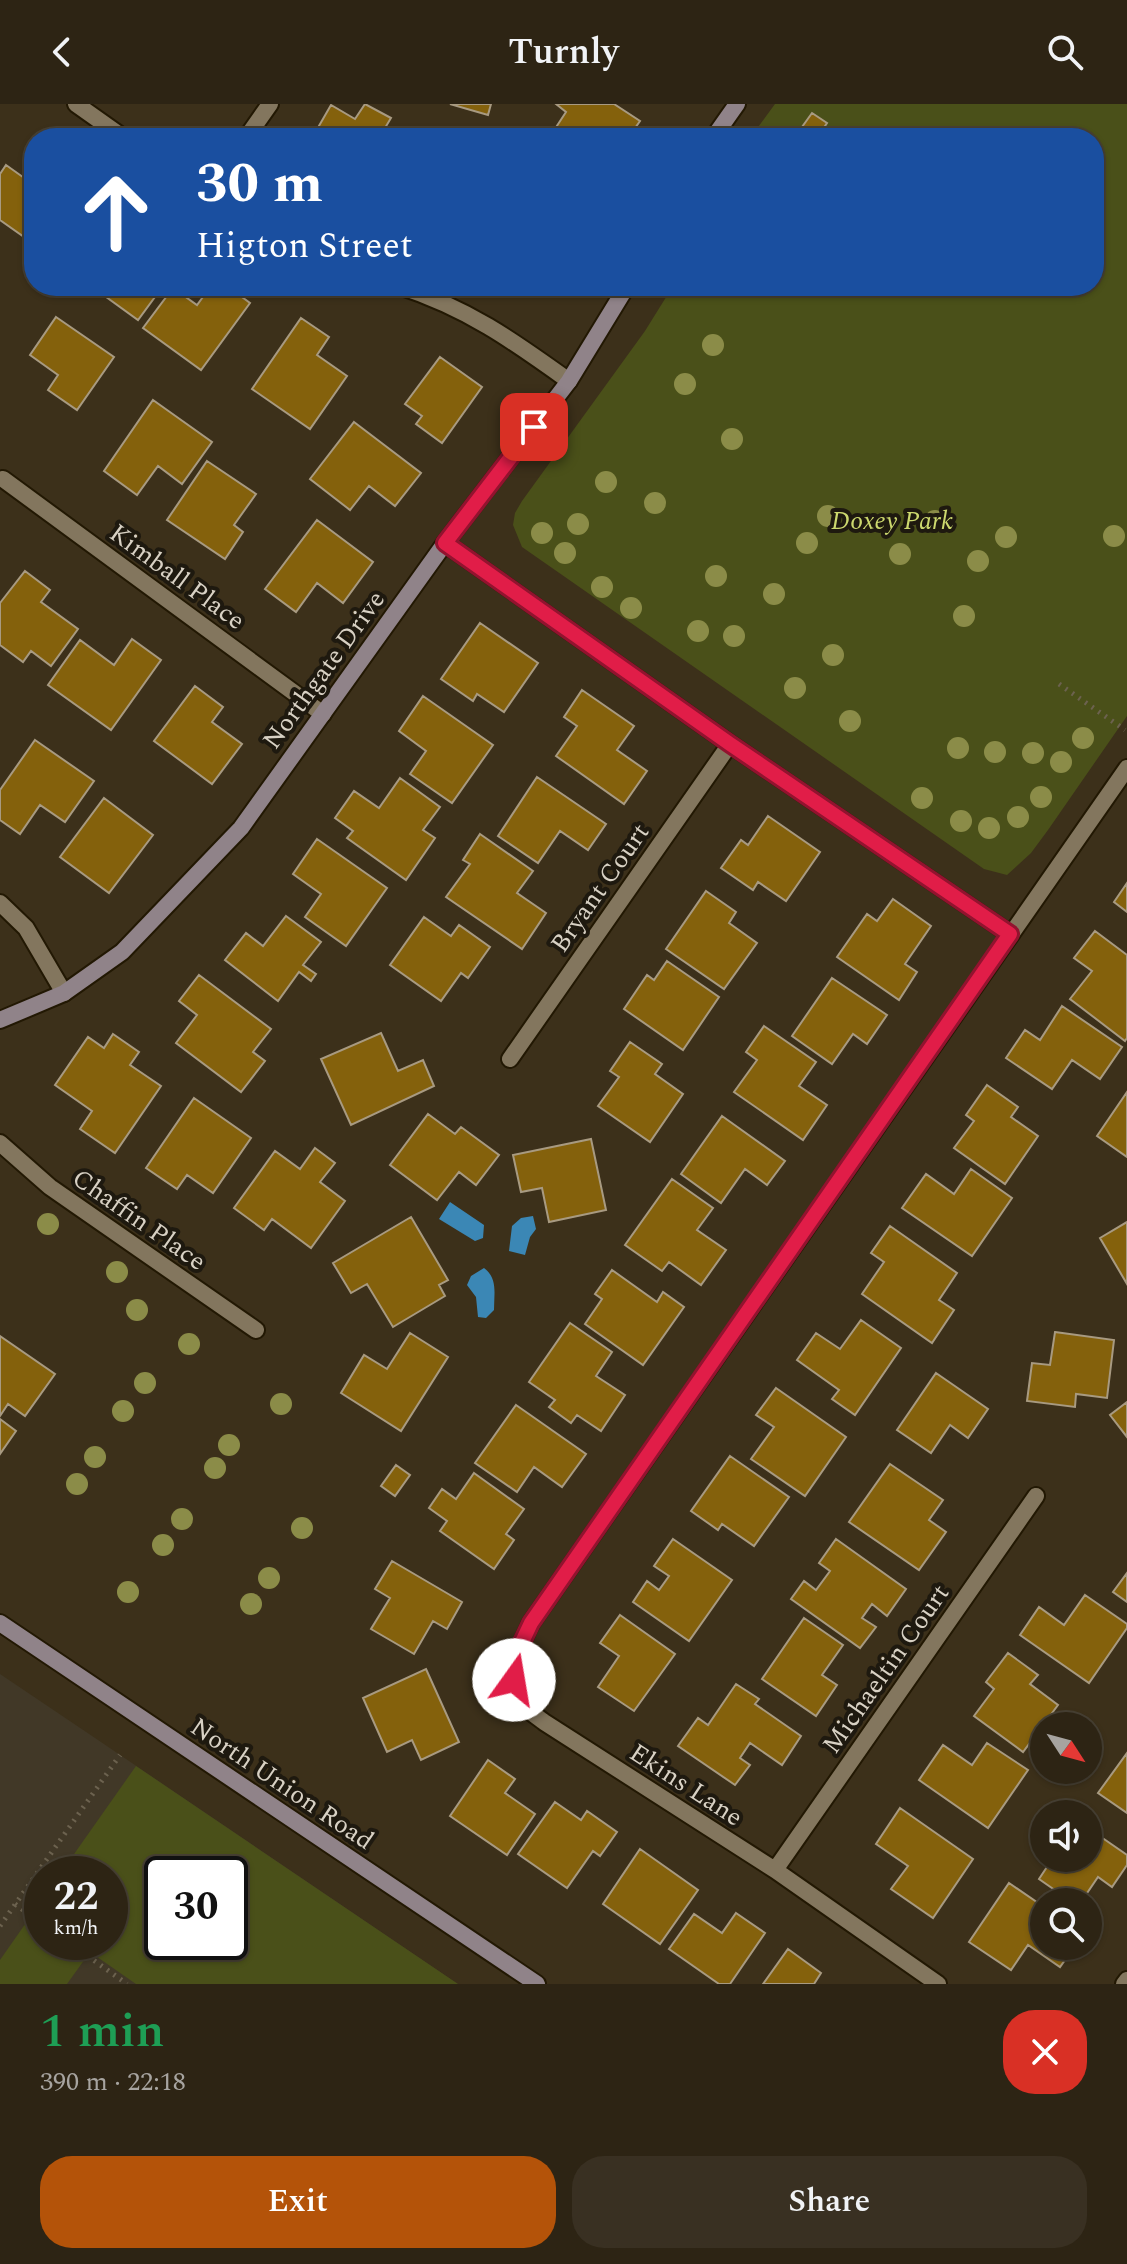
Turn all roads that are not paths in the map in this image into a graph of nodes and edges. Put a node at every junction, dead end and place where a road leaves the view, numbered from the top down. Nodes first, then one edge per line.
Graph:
1 (76, 104) edge
2 (270, 104) edge
3 (737, 104) edge
4 (110, 128) edge
5 (253, 128) edge
6 (720, 128) edge
7 (430, 296) edge
8 (621, 296) edge
9 (569, 381) junction
10 (3, 479) dead end
11 (445, 543) junction
12 (323, 714) junction
13 (730, 744) junction
14 (1127, 768) edge
15 (0, 903) edge
16 (1010, 934) junction
17 (64, 993) junction
18 (0, 1020) edge
19 (510, 1059) dead end
20 (0, 1143) edge
21 (256, 1330) dead end
22 (1036, 1496) dead end
23 (0, 1623) edge
24 (775, 1870) junction
25 (537, 1984) edge
26 (938, 1984) edge

1 - 4 street
2 - 5 street
3 - 6 street
7 - 9 street
8 - 9 street, Northgate Drive
9 - 11 street, Northgate Drive
10 - 12 street, Kimball Place
11 - 12 street, Northgate Drive
11 - 13 street
12 - 17 street, Northgate Drive
13 - 16 street
13 - 19 street, Bryant Court
14 - 16 street, Ekins Lane
15 - 17 street
16 - 24 street, Ekins Lane
17 - 18 street, Northgate Drive
20 - 21 street, Chaffin Place
22 - 24 street, Michaeltin Court
23 - 25 street, North Union Road
24 - 26 street, Ekins Lane

